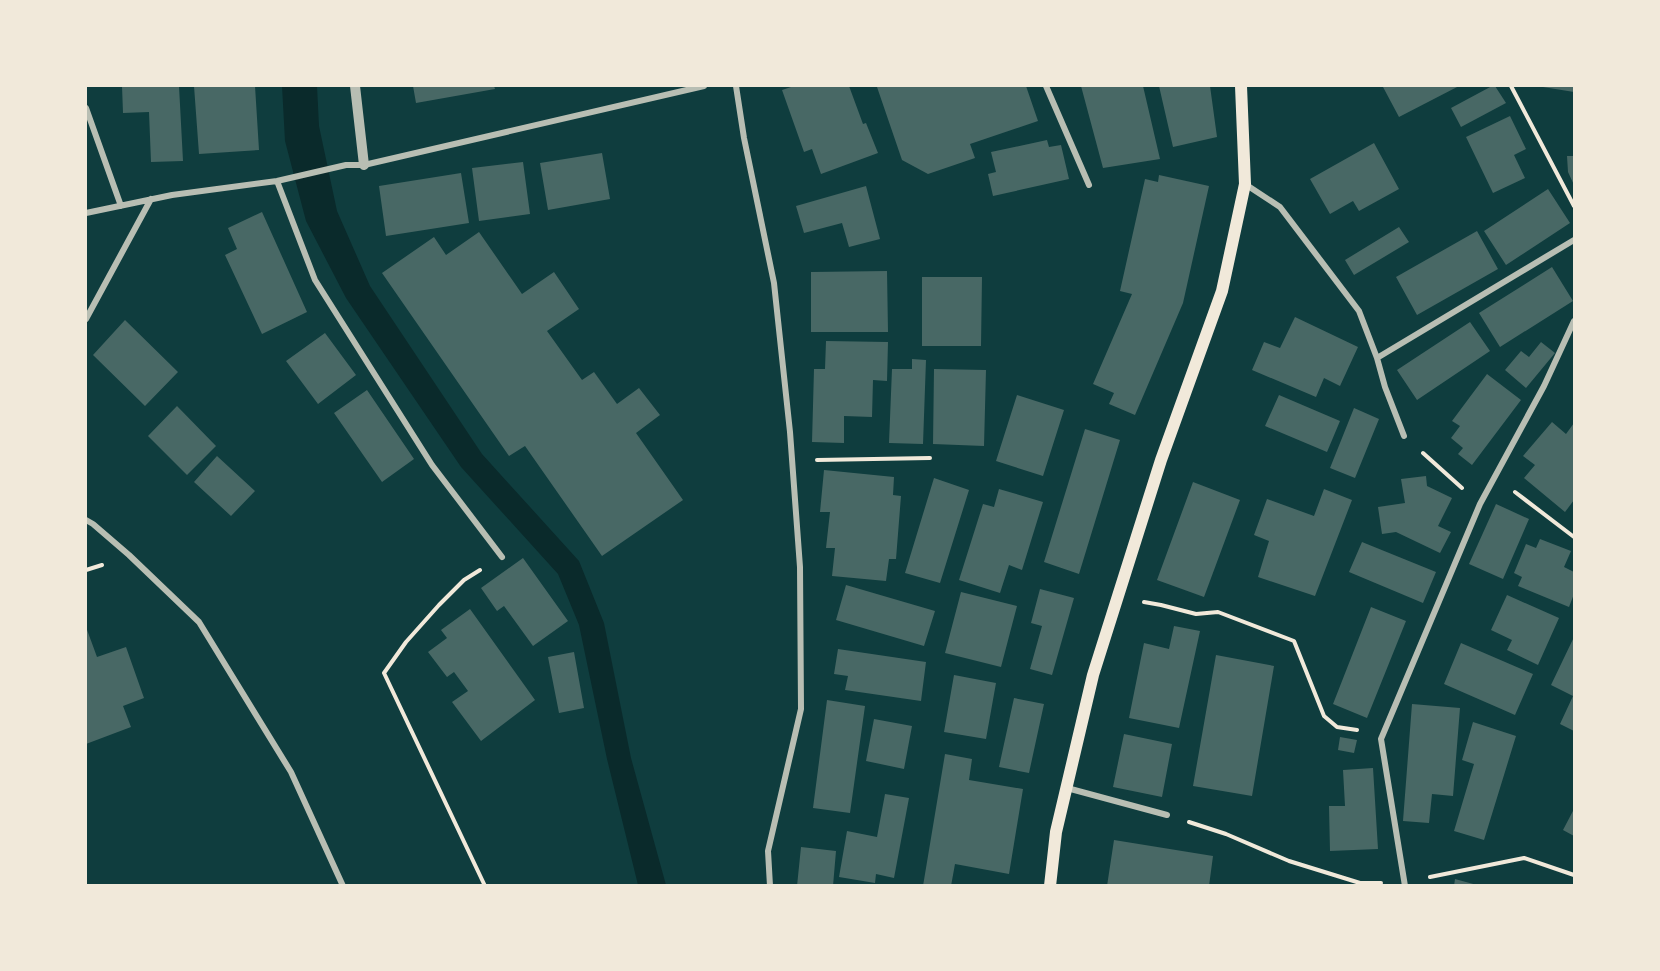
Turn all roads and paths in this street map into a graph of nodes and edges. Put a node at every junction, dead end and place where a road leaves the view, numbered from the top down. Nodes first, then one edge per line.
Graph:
1 (354, 86) edge
2 (704, 86) edge
3 (736, 86) edge
4 (1046, 86) edge
5 (1241, 86) edge
6 (1511, 86) edge
7 (86, 108) edge
8 (364, 165) junction
9 (277, 181) junction
10 (1245, 184) junction
11 (1089, 185) dead end
12 (151, 199) junction
13 (121, 206) junction
14 (1575, 206) edge
15 (86, 213) edge
16 (1575, 240) edge
17 (86, 319) edge
18 (1575, 321) edge
19 (1377, 357) junction
20 (1404, 436) joint
21 (930, 458) dead end
22 (792, 460) junction
23 (1495, 477) junction
24 (1480, 504) junction
25 (86, 520) edge
26 (1575, 537) edge
27 (502, 557) joint
28 (1117, 598) junction
29 (1383, 735) junction
30 (1067, 788) junction
31 (1167, 815) joint
32 (1575, 875) edge
33 (1405, 884) edge
34 (343, 885) edge
35 (485, 885) edge
36 (770, 885) edge
37 (1050, 885) edge

1 - 8 street
2 - 8 street
3 - 22 street
4 - 11 street
5 - 10 main road
6 - 14 path
7 - 13 street
8 - 9 street
9 - 12 street
9 - 27 street
10 - 19 street
10 - 28 main road
12 - 13 street
12 - 17 street
13 - 15 street
16 - 19 street
18 - 23 street
19 - 20 street
20 - 24 path
21 - 22 path
22 - 36 street
23 - 24 street
23 - 26 path
24 - 29 street
25 - 34 street
27 - 35 path
28 - 29 path
28 - 30 main road
29 - 33 street
30 - 31 street
30 - 37 main road
31 - 33 path
32 - 33 path

